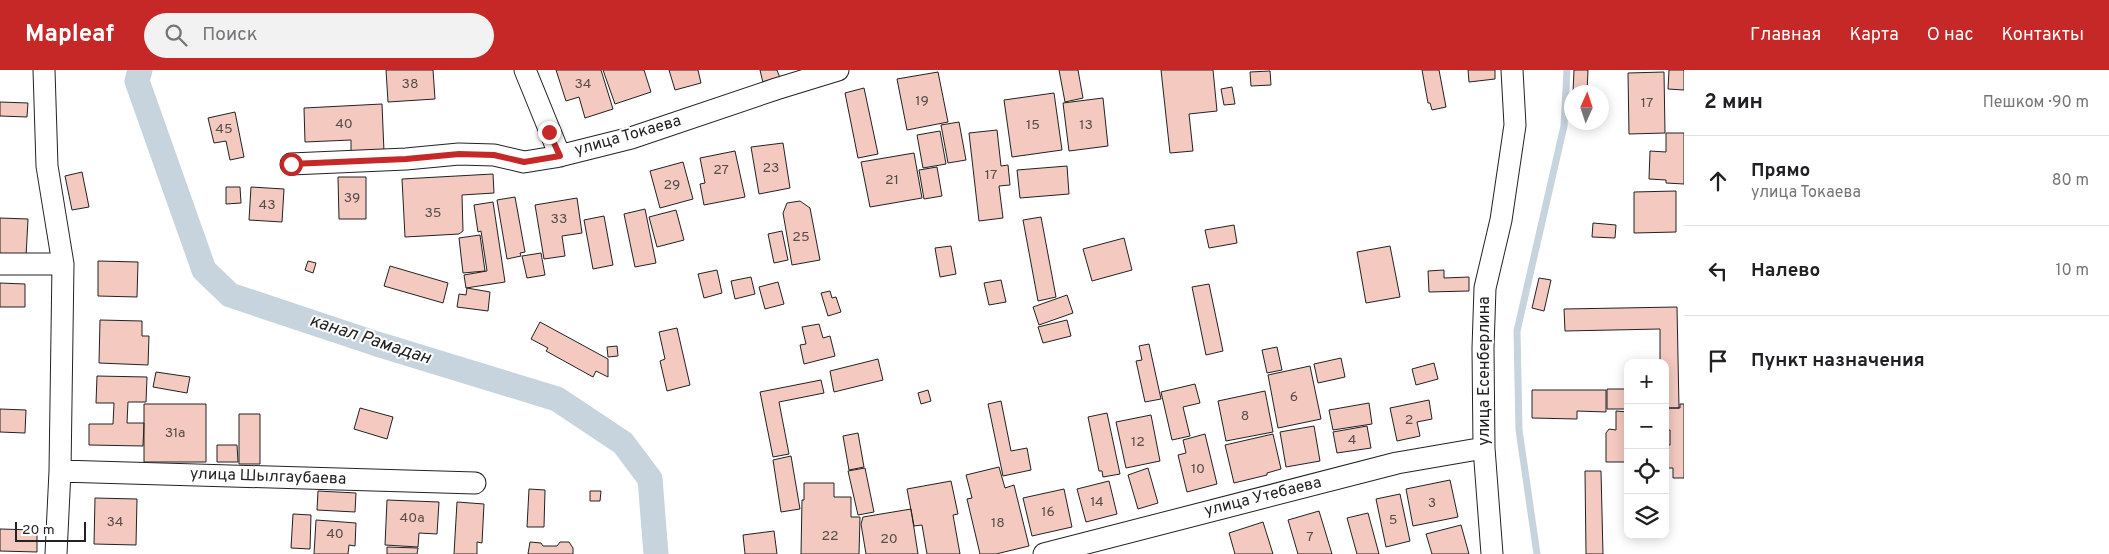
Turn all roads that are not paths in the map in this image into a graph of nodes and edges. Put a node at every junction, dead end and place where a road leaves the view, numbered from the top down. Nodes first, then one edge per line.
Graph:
1 (44, 70) edge
2 (524, 70) edge
3 (838, 70) edge
4 (1512, 70) edge
5 (560, 156) junction
6 (291, 164) dead end
7 (0, 264) edge
8 (63, 264) junction
9 (1484, 448) junction
10 (60, 471) junction
11 (475, 483) dead end
12 (56, 554) edge
13 (1044, 554) edge
14 (1492, 554) edge

1 - 8 street
2 - 5 street
3 - 5 street, улица Токаева
4 - 9 street, улица Есенберлина
5 - 6 street, улица Токаева
7 - 8 street
8 - 10 street
9 - 13 street, улица Утебаева
9 - 14 street, улица Есенберлина
10 - 11 street, улица Шылгаубаева
10 - 12 street

